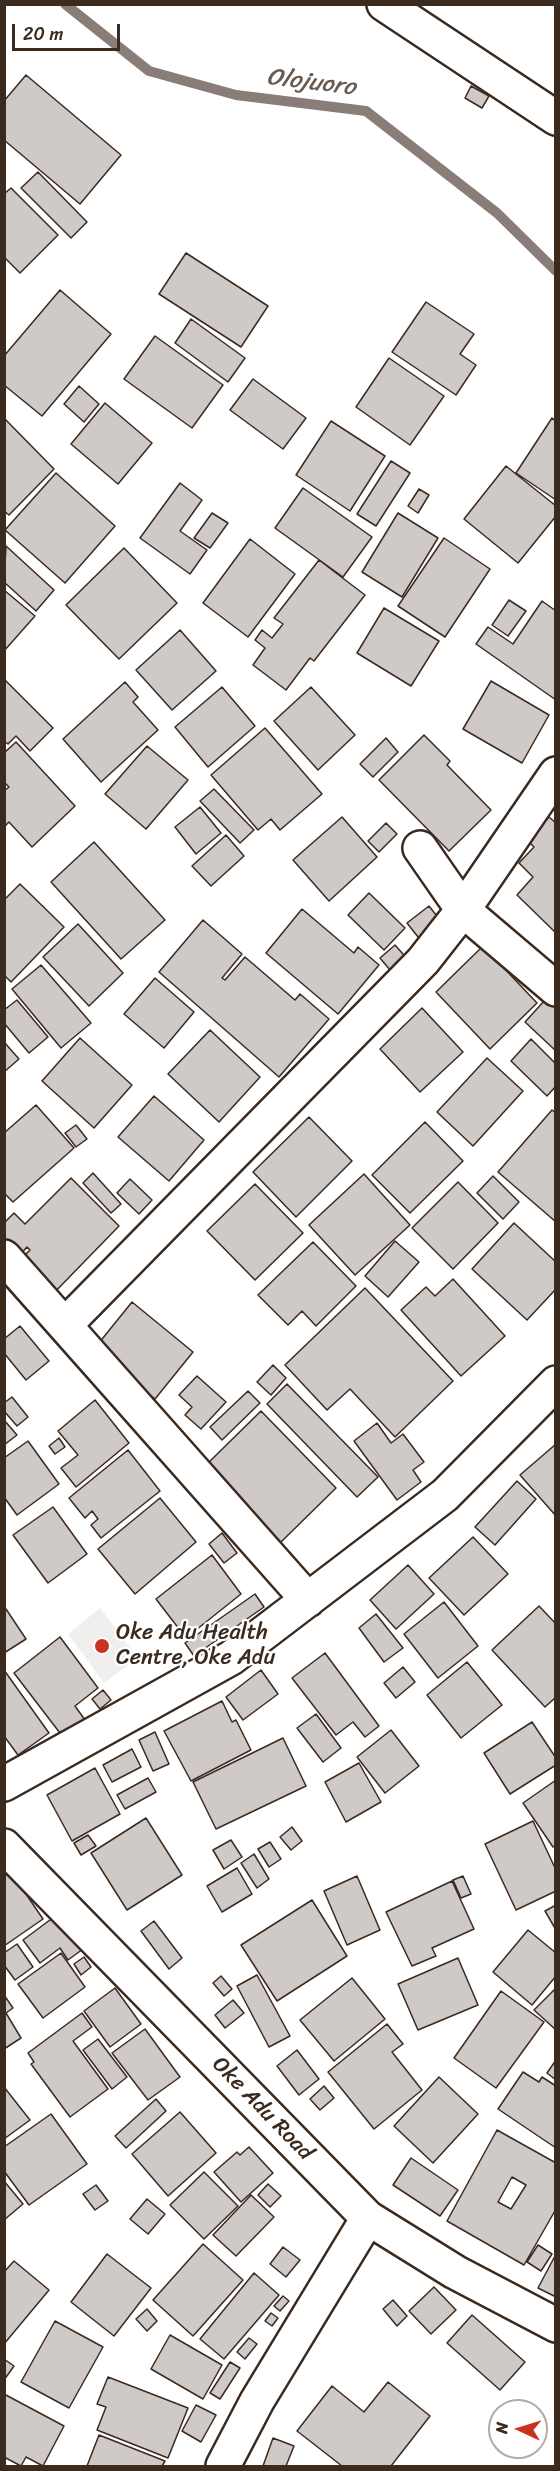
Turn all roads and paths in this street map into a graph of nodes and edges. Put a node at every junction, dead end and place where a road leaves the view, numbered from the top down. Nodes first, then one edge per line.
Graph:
1 (384, 4) edge
2 (555, 118) edge
3 (555, 774) edge
4 (420, 848) dead end
5 (463, 910) junction
6 (555, 989) edge
7 (4, 1257) edge
8 (65, 1325) junction
9 (555, 1383) edge
10 (308, 1600) junction
11 (4, 1784) edge
12 (4, 1846) edge
13 (368, 2218) junction
14 (555, 2325) edge
15 (223, 2466) edge

1 - 2 street
3 - 5 street
4 - 5 street
5 - 6 street
5 - 8 street
7 - 8 street
8 - 10 street
9 - 10 street
10 - 11 street
12 - 13 street, Oke Adu Road
13 - 14 street, Oke Adu Road
13 - 15 street

